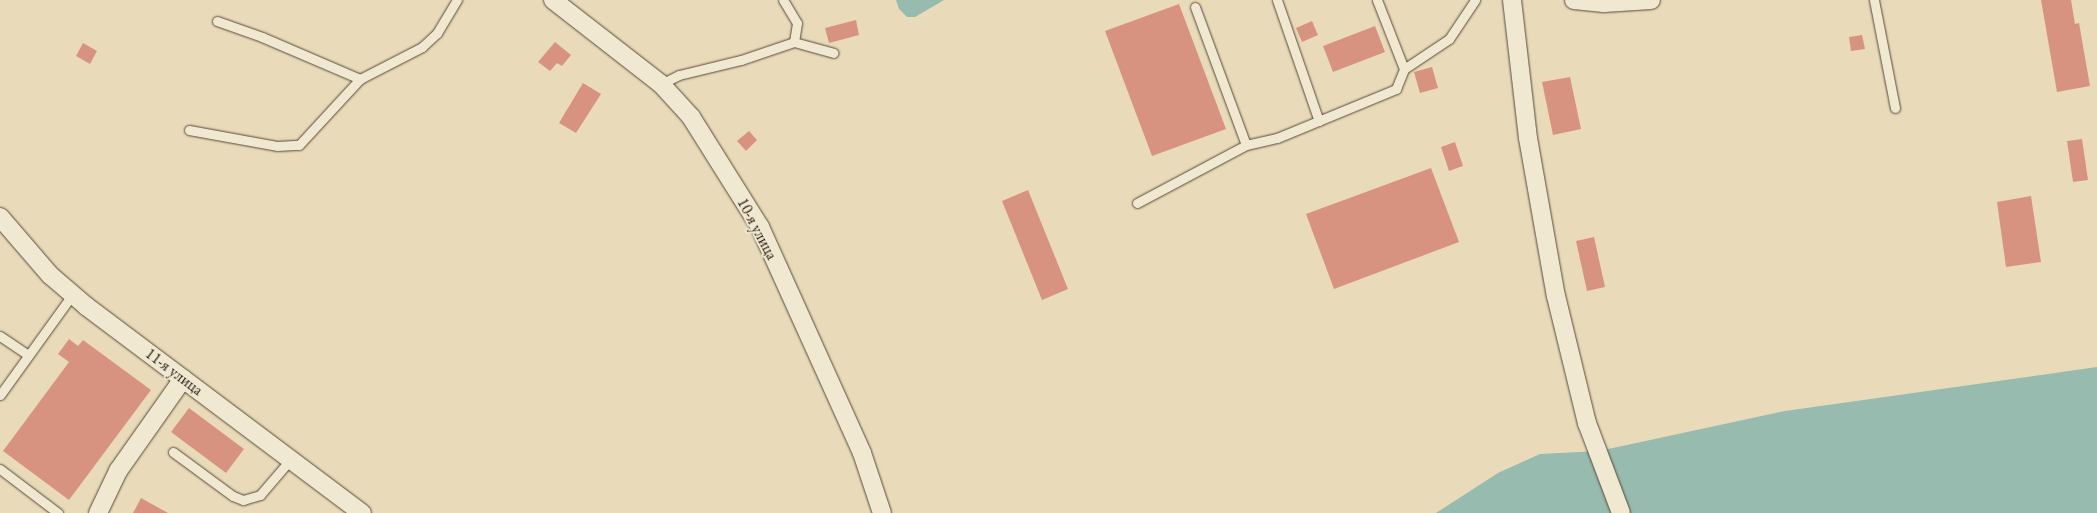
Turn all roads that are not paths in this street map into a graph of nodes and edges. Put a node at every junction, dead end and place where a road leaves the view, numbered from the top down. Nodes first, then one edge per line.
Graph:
1 (457, 0) edge
2 (553, 0) edge
3 (782, 0) edge
4 (1277, 0) edge
5 (1377, 0) edge
6 (1475, 0) edge
7 (1512, 0) edge
8 (1574, 0) edge
9 (1651, 0) edge
10 (1874, 0) edge
11 (1194, 7) dead end
12 (217, 21) dead end
13 (794, 42) junction
14 (834, 54) dead end
15 (1404, 69) junction
16 (360, 79) junction
17 (661, 84) junction
18 (1895, 108) dead end
19 (1319, 121) junction
20 (188, 130) dead end
21 (1246, 145) junction
22 (1137, 202) dead end
23 (0, 217) edge
24 (72, 295) junction
25 (0, 336) edge
26 (28, 355) junction
27 (183, 379) junction
28 (0, 395) edge
29 (173, 452) dead end
30 (290, 460) junction
31 (0, 469) edge
32 (58, 513) edge
33 (98, 513) edge
34 (362, 513) edge
35 (882, 513) edge
36 (1621, 513) edge

1 - 16 lane
2 - 17 street, 10-я улица
3 - 13 lane
4 - 19 lane
5 - 15 lane
6 - 15 lane
7 - 36 street
8 - 9 street
10 - 18 lane
11 - 21 lane
12 - 16 lane
13 - 14 lane
13 - 17 lane
15 - 19 lane
16 - 20 lane
17 - 35 street, 10-я улица
19 - 21 lane
21 - 22 lane
23 - 24 street, 11-я улица
24 - 26 lane
24 - 27 street, 11-я улица
25 - 26 lane
26 - 28 lane
27 - 30 street, 11-я улица
27 - 33 street
29 - 30 lane
30 - 34 street, 11-я улица
31 - 32 lane

